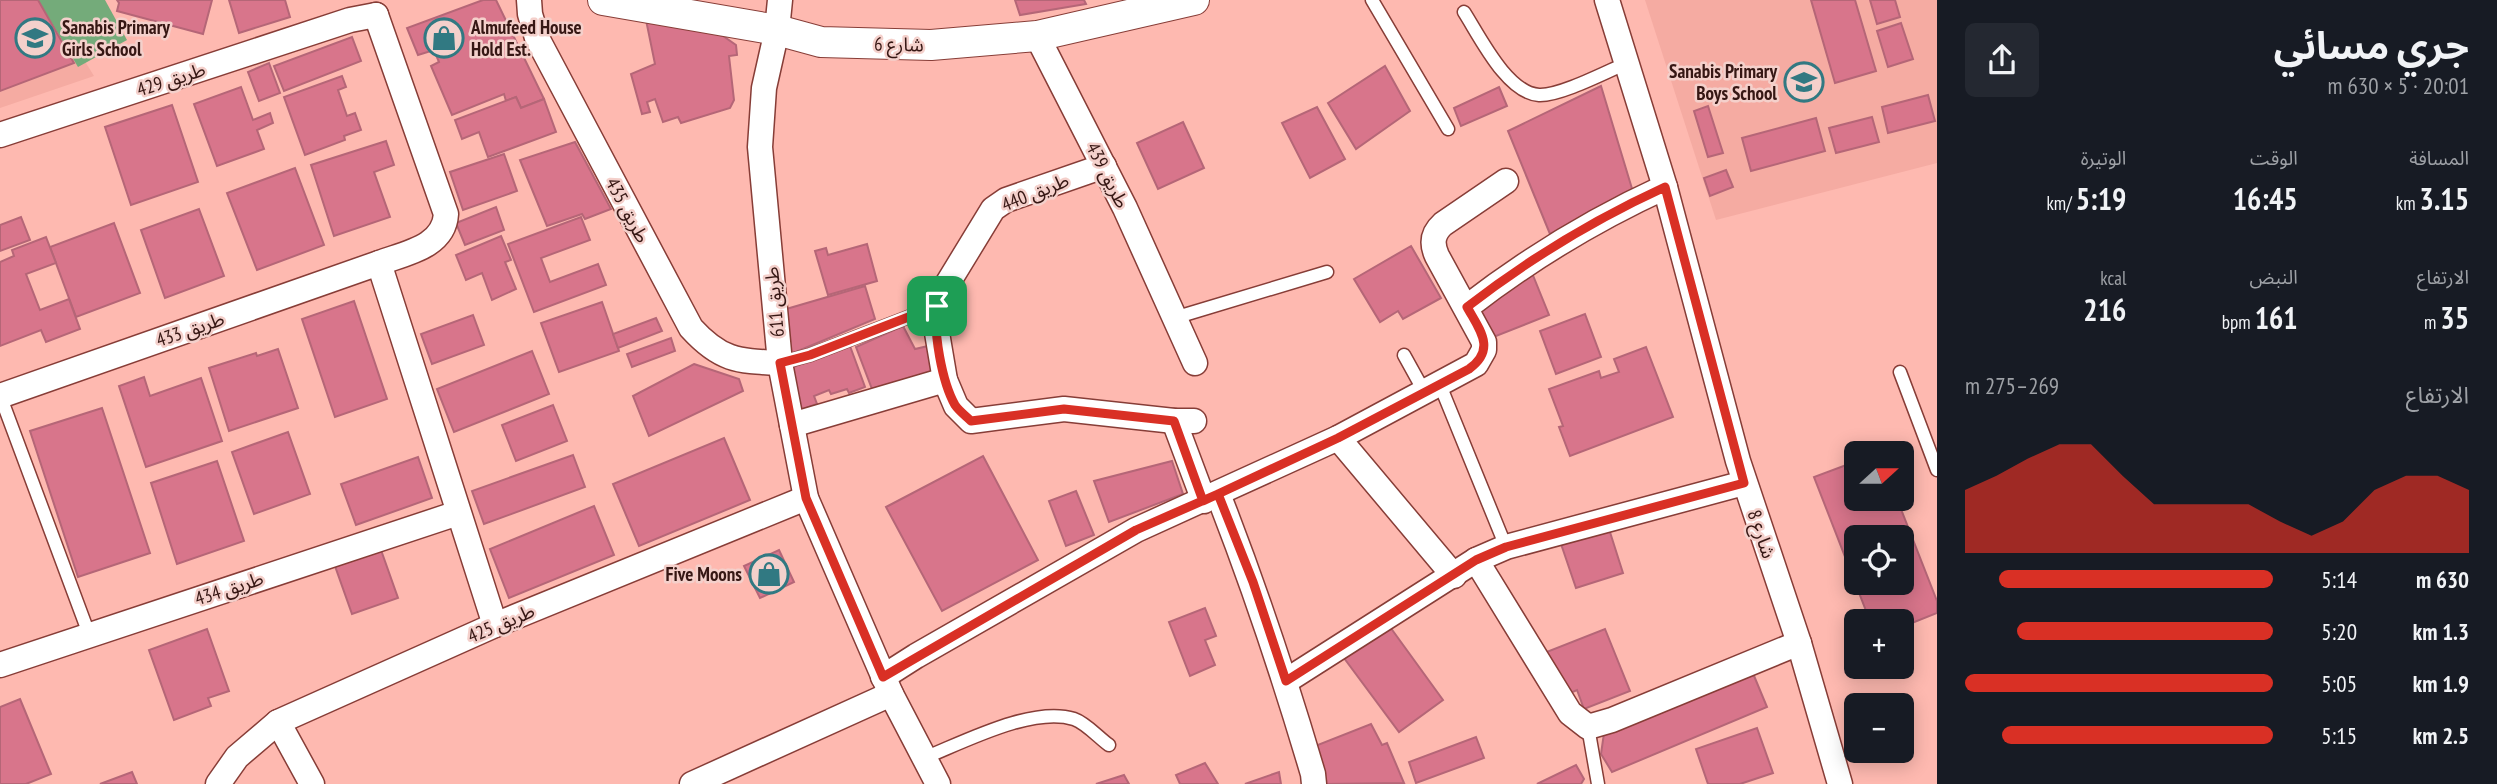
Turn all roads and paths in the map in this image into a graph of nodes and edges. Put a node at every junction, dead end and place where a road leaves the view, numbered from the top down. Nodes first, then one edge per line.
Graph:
1 (529, 0) edge
2 (603, 0) edge
3 (780, 0) edge
4 (1372, 0) edge
5 (1607, 0) edge
6 (1190, 1) edge
7 (657, 4) edge
8 (380, 8) edge
9 (1112, 10) edge
10 (345, 11) edge
11 (1464, 12) dead end
12 (777, 30) junction
13 (1037, 36) junction
14 (1627, 63) junction
15 (1448, 129) dead end
16 (0, 135) edge
17 (1104, 166) junction
18 (1506, 181) dead end
19 (1665, 187) junction
20 (379, 263) junction
21 (1327, 272) dead end
22 (937, 306) junction
23 (1467, 307) junction
24 (1174, 318) junction
25 (1404, 355) dead end
26 (780, 363) junction
27 (1195, 363) dead end
28 (1900, 372) dead end
29 (945, 380) junction
30 (1432, 389) junction
31 (0, 395) edge
32 (792, 425) junction
33 (1338, 438) junction
34 (1937, 470) edge
35 (1744, 483) junction
36 (1211, 497) junction
37 (806, 498) junction
38 (458, 513) junction
39 (1506, 547) junction
40 (1476, 560) junction
41 (1454, 576) junction
42 (495, 625) junction
43 (89, 634) junction
44 (1799, 643) junction
45 (0, 666) edge
46 (1286, 681) junction
47 (887, 685) junction
48 (278, 722) junction
49 (1588, 727) junction
50 (1109, 745) dead end
51 (924, 758) junction
52 (218, 784) edge
53 (312, 784) edge
54 (692, 784) edge
55 (938, 784) edge
56 (1314, 784) edge
57 (1598, 784) edge
58 (1840, 784) edge

1 - 26 street, طريق 435
2 - 7 street, شارع 6
3 - 12 street, طريق 611
4 - 15 lane
5 - 14 street, شارع 8
6 - 9 street, شارع 6
7 - 12 street, شارع 6
8 - 10 street, طريق 429
8 - 20 street, طريق 433
9 - 13 street, شارع 6
10 - 16 street, طريق 429
11 - 14 lane
12 - 13 street, شارع 6
12 - 26 street, طريق 611
13 - 17 street, طريق 439
14 - 19 street, شارع 8
17 - 22 street, طريق 440
17 - 24 street, طريق 439
18 - 23 street
19 - 23 street
19 - 35 street, شارع 8
20 - 31 street, طريق 433
20 - 38 street
21 - 24 lane
22 - 26 lane
22 - 29 street
23 - 30 street
24 - 27 street, طريق 439
25 - 30 lane
26 - 32 street, طريق 611
28 - 34 lane
29 - 32 street
29 - 36 street
30 - 33 street
30 - 39 lane
31 - 43 lane
32 - 37 street, طريق 611
33 - 36 street
33 - 41 street
35 - 39 street
35 - 44 street, شارع 8
36 - 46 street
36 - 47 street
37 - 42 street, طريق 425
37 - 47 street, طريق 611
38 - 42 street
38 - 43 street, طريق 434
39 - 40 street
40 - 41 street
40 - 49 street
41 - 46 street
42 - 48 street, طريق 425
43 - 45 street, طريق 434
44 - 49 street
44 - 58 street, شارع 8
46 - 56 street
47 - 51 street, طريق 611
47 - 54 street
48 - 52 street, طريق 425
48 - 53 street
49 - 57 lane
50 - 51 lane
51 - 55 street, طريق 611

